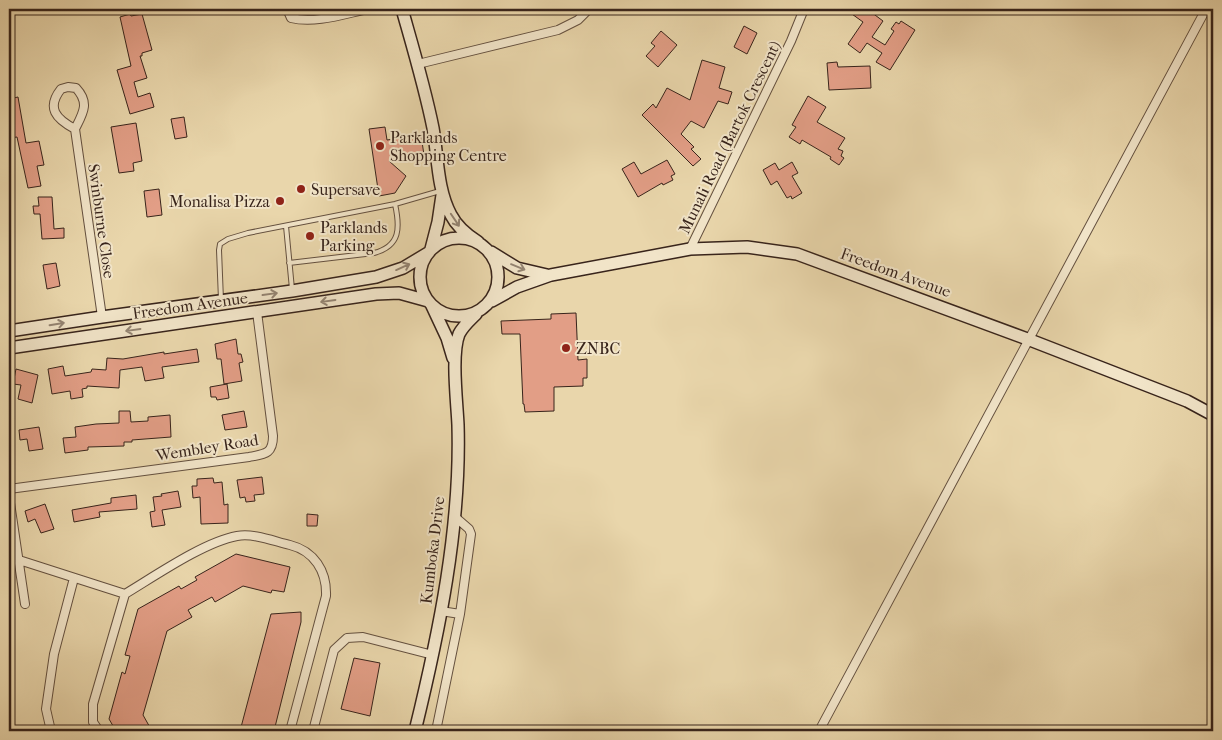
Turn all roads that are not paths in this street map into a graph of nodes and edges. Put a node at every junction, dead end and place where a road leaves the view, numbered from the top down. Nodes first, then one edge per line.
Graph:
1 (287, 9) edge
2 (368, 9) edge
3 (402, 9) edge
4 (589, 9) edge
5 (804, 9) edge
6 (1206, 9) edge
7 (418, 64) junction
8 (75, 129) junction
9 (442, 191) junction
10 (395, 204) junction
11 (286, 226) junction
12 (478, 242) junction
13 (488, 250) junction
14 (690, 250) junction
15 (430, 251) junction
16 (289, 263) junction
17 (551, 276) junction
18 (292, 291) junction
19 (221, 300) junction
20 (492, 301) junction
21 (430, 303) junction
22 (257, 312) junction
23 (476, 314) junction
24 (102, 317) junction
25 (163, 325) junction
26 (9, 331) edge
27 (1030, 340) junction
28 (9, 348) edge
29 (456, 370) junction
30 (1213, 415) edge
31 (9, 489) edge
32 (9, 496) edge
33 (454, 516) junction
34 (18, 560) junction
35 (74, 578) junction
36 (125, 594) junction
37 (25, 604) dead end
38 (441, 611) junction
39 (460, 614) junction
40 (433, 656) junction
41 (51, 731) edge
42 (98, 731) edge
43 (290, 731) edge
44 (313, 731) edge
45 (415, 731) edge
46 (436, 731) edge
47 (819, 731) edge

1 - 2 street
3 - 7 main road
4 - 7 street
5 - 14 street, Munali Road (Bartok Crescent)
6 - 27 street
7 - 9 main road
8 - 8 street
8 - 24 street, Swinburne Close
9 - 10 lane
9 -> 12 main road
9 - 15 main road
10 - 11 lane
10 - 16 lane
11 - 16 lane
11 - 19 lane
12 - 13 main road
12 - 15 main road
13 -> 17 main road, Freedom Avenue
13 - 20 main road
14 - 17 main road, Freedom Avenue
14 - 27 main road, Freedom Avenue
18 -> 15 main road, Freedom Avenue
15 - 21 main road
16 - 18 lane
17 - 20 main road, Freedom Avenue
19 -> 18 main road, Freedom Avenue
19 - 24 main road, Freedom Avenue
19 - 25 main road
20 - 23 main road
21 -> 22 main road, Freedom Avenue
21 - 23 main road
21 - 29 main road, Kumboka Drive
22 - 25 main road, Freedom Avenue
22 - 31 street, Wembley Road
23 - 29 main road, Kumboka Drive
26 -> 24 main road, Freedom Avenue
25 -> 28 main road, Freedom Avenue
27 - 30 main road, Freedom Avenue
27 - 47 street
29 - 33 main road, Kumboka Drive
32 - 34 street
33 - 38 main road, Kumboka Drive
33 - 39 street
34 - 35 street
34 - 37 street
35 - 36 street
35 - 41 street
36 - 42 street
36 - 43 street
38 - 39 street
38 - 40 main road, Kumboka Drive
39 - 46 street
40 - 44 street
40 - 45 main road, Kumboka Drive

